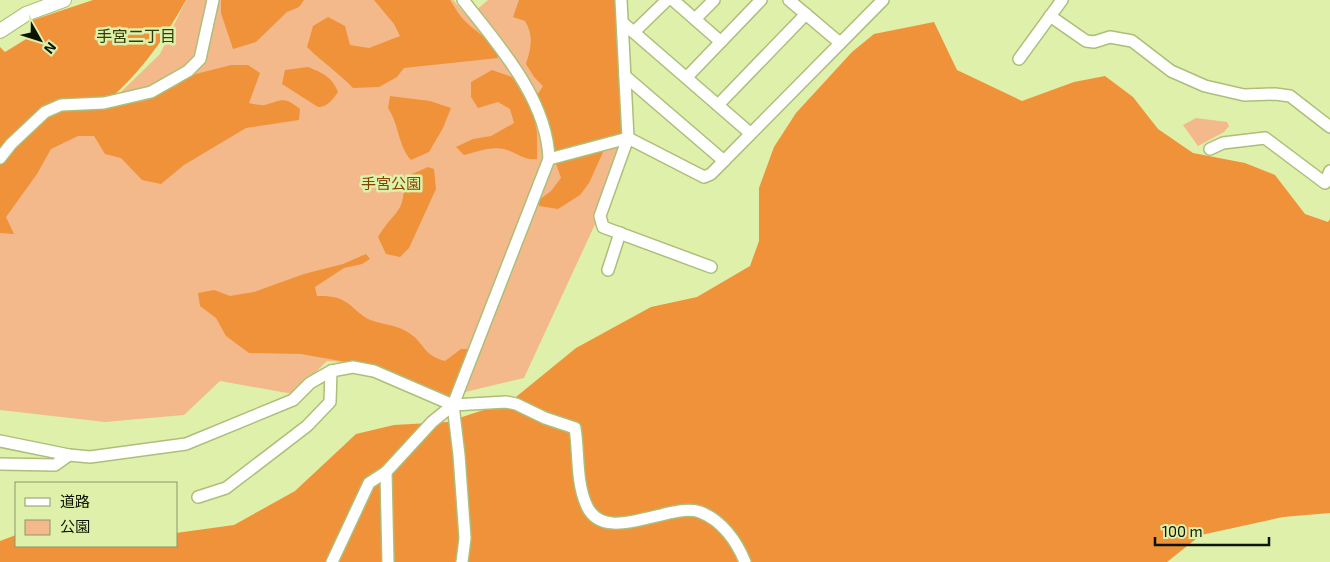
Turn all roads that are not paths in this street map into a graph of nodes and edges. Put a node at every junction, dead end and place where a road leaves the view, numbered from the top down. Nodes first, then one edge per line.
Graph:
1 (64, 0) edge
2 (213, 0) edge
3 (621, 0) edge
4 (667, 0) edge
5 (673, 0) edge
6 (714, 0) edge
7 (761, 0) edge
8 (789, 0) edge
9 (883, 0) edge
10 (1062, 0) edge
11 (469, 2) edge
12 (806, 14) junction
13 (1050, 16) junction
14 (695, 19) junction
15 (623, 23) junction
16 (0, 31) edge
17 (634, 32) junction
18 (721, 42) junction
19 (840, 43) junction
20 (1019, 59) dead end
21 (625, 76) junction
22 (687, 77) junction
23 (718, 105) junction
24 (1330, 127) edge
25 (750, 133) junction
26 (628, 138) junction
27 (1210, 149) dead end
28 (0, 158) edge
29 (549, 159) junction
30 (724, 161) junction
31 (1330, 171) edge
32 (620, 233) junction
33 (711, 267) dead end
34 (608, 270) dead end
35 (331, 372) junction
36 (453, 405) junction
37 (0, 442) edge
38 (69, 455) junction
39 (0, 464) edge
40 (386, 472) junction
41 (198, 497) dead end
42 (332, 562) edge
43 (388, 562) edge
44 (462, 562) edge
45 (745, 562) edge

1 - 16 main road
2 - 28 street
3 - 15 street
4 - 17 street
5 - 14 street
6 - 14 street
7 - 18 street
8 - 12 street
9 - 19 street
10 - 13 street
11 - 29 street
12 - 19 street
12 - 23 street
13 - 20 street
13 - 24 street
14 - 18 street
15 - 17 street
15 - 21 street
17 - 22 street
18 - 22 street
19 - 25 street
21 - 26 street
21 - 30 street
22 - 23 street
23 - 25 street
25 - 30 street
26 - 29 street
26 - 30 street
26 - 32 street
27 - 31 street
29 - 36 street
32 - 33 street
32 - 34 street
35 - 36 street
35 - 38 street
35 - 41 street
36 - 40 street
36 - 44 street
36 - 45 street
37 - 38 street
38 - 39 street
40 - 42 street
40 - 43 street

